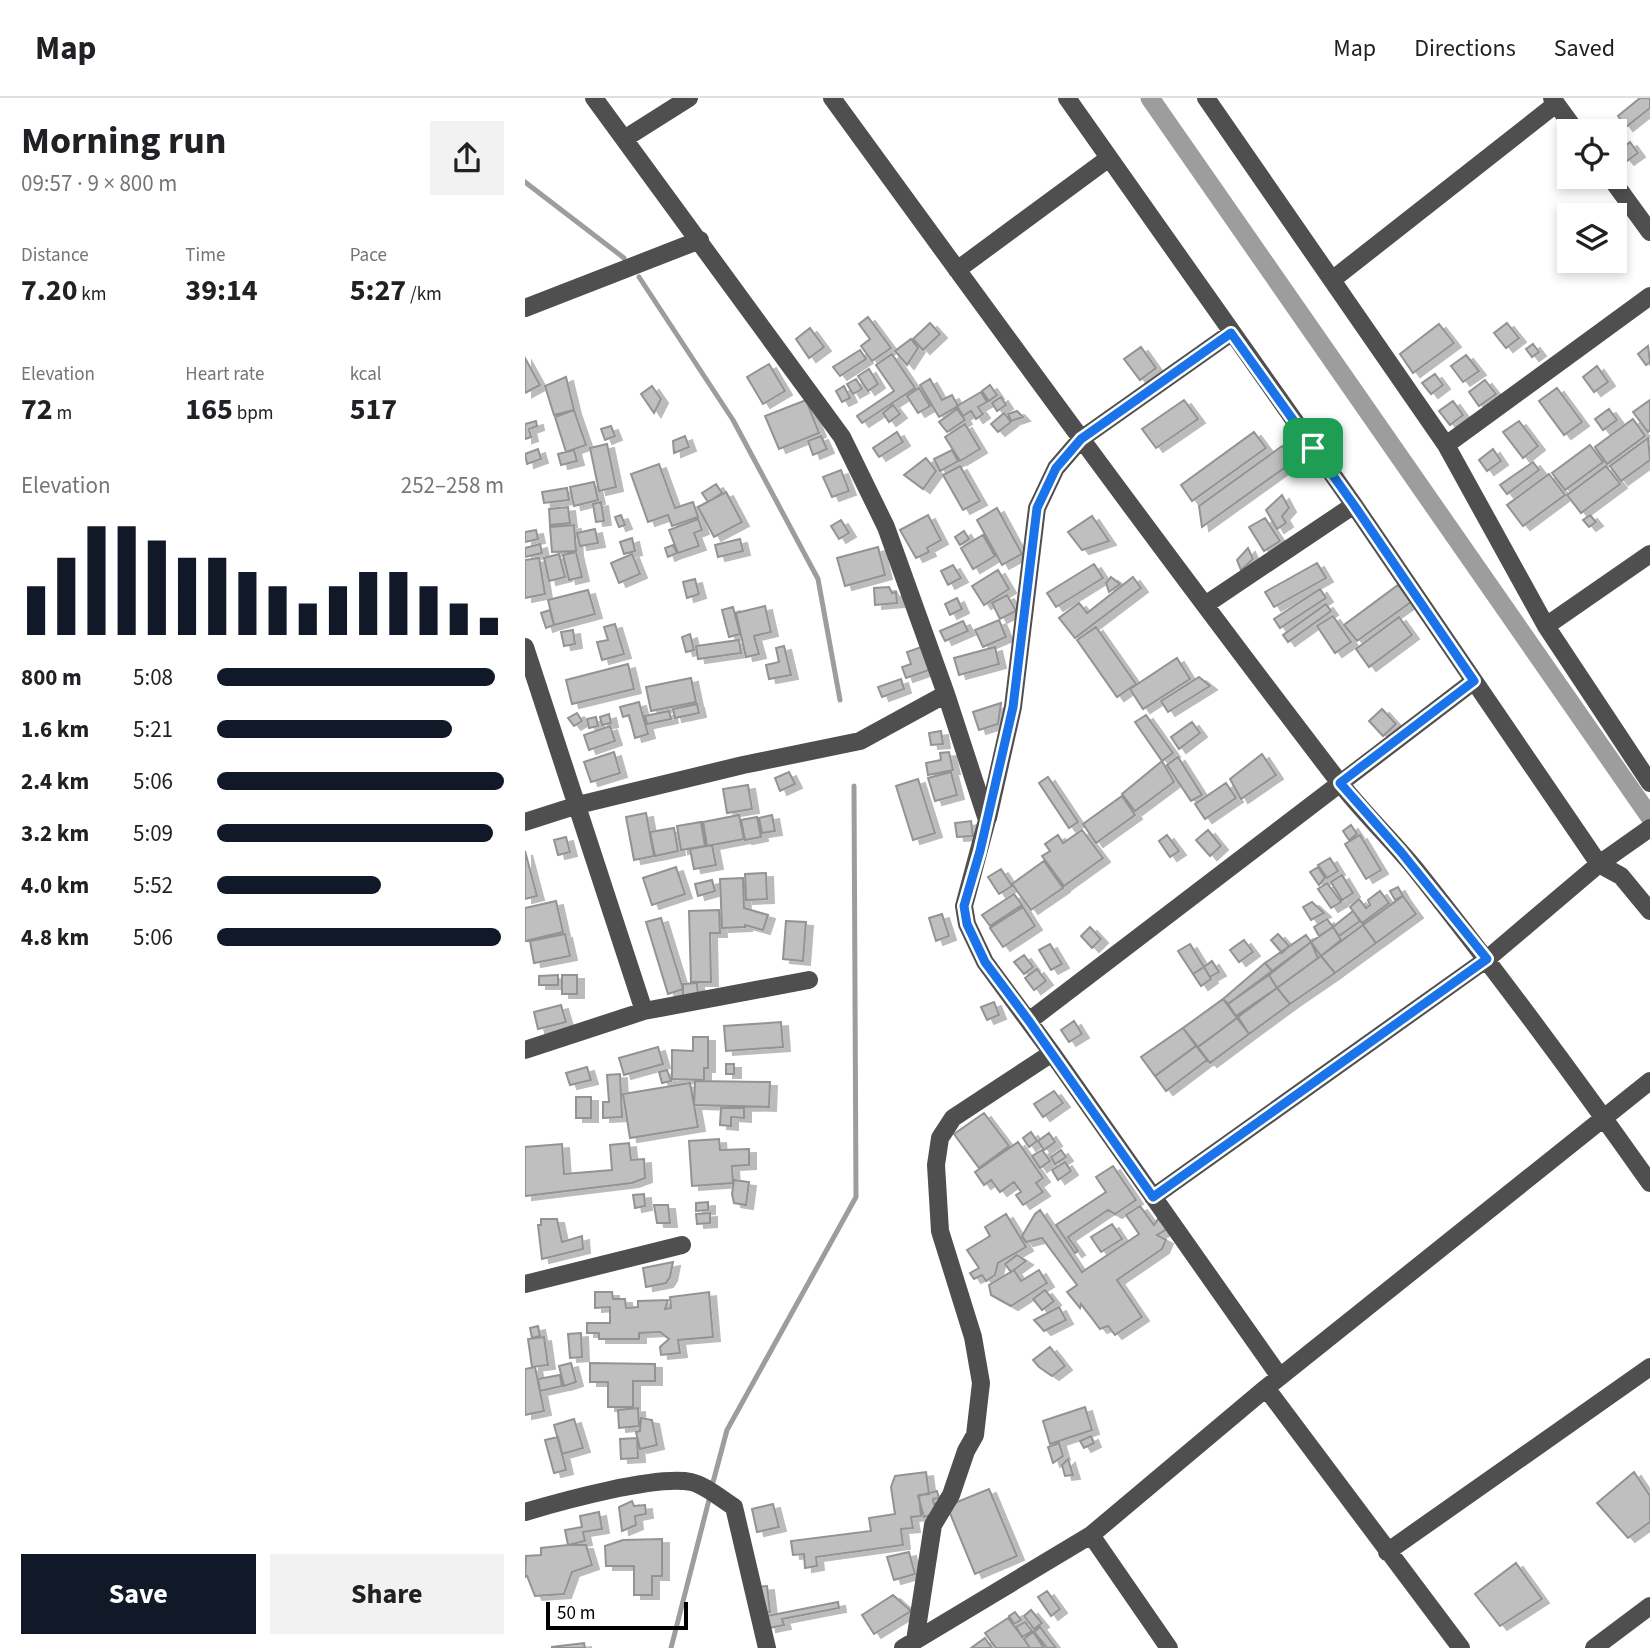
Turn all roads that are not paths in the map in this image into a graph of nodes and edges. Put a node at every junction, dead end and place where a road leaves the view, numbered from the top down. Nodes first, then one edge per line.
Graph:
1 (594, 98) edge
2 (689, 98) edge
3 (832, 98) edge
4 (1067, 98) edge
5 (1206, 98) edge
6 (1554, 101) edge
7 (1567, 119) edge
8 (624, 139) junction
9 (1109, 158) junction
10 (1619, 189) edge
11 (1650, 232) edge
12 (700, 240) junction
13 (957, 270) junction
14 (1332, 280) junction
15 (1650, 296) edge
16 (525, 308) edge
17 (1231, 333) junction
18 (1081, 439) junction
19 (1446, 445) junction
20 (1354, 505) junction
21 (1650, 554) edge
22 (1205, 605) junction
23 (1546, 626) junction
24 (525, 647) edge
25 (1474, 681) junction
26 (946, 694) junction
27 (1340, 783) junction
28 (1650, 783) edge
29 (578, 806) junction
30 (987, 820) junction
31 (525, 822) edge
32 (1650, 828) edge
33 (1599, 864) junction
34 (1650, 911) edge
35 (1487, 959) junction
36 (809, 980) dead end
37 (645, 1011) junction
38 (1029, 1021) junction
39 (525, 1050) edge
40 (1052, 1053) junction
41 (1650, 1081) edge
42 (1604, 1118) junction
43 (1650, 1183) edge
44 (1153, 1197) junction
45 (682, 1245) dead end
46 (525, 1284) edge
47 (1650, 1367) edge
48 (1273, 1382) junction
49 (525, 1512) edge
50 (1091, 1535) junction
51 (1387, 1552) junction
52 (1650, 1606) edge
53 (909, 1644) edge
54 (767, 1648) edge
55 (1168, 1648) edge
56 (1461, 1648) edge
57 (1594, 1648) edge

1 - 8 street
2 - 8 street
3 - 13 street
4 - 9 street
5 - 14 street
6 - 7 street
6 - 14 street
8 - 12 street
9 - 13 street
9 - 17 street
10 - 11 street
12 - 16 street
12 - 26 street
13 - 18 street
14 - 19 street
15 - 19 street
17 - 18 street
17 - 20 street
18 - 22 street
18 - 30 street
19 - 23 street
20 - 22 street
20 - 25 street
21 - 23 street
22 - 27 street
23 - 28 street
24 - 29 street
25 - 27 street
25 - 33 street
26 - 29 street
26 - 30 street
27 - 35 street
27 - 38 street
29 - 31 street
29 - 37 street
30 - 38 street
32 - 33 street
33 - 34 street
33 - 35 street
35 - 42 street
35 - 44 street
36 - 37 street
37 - 39 street
38 - 40 street
40 - 44 street
40 - 53 street
41 - 42 street
42 - 43 street
42 - 48 street
44 - 48 street
45 - 46 street
47 - 51 street
48 - 50 street
48 - 51 street
49 - 54 street
50 - 53 street
50 - 55 street
51 - 56 street
52 - 57 street

